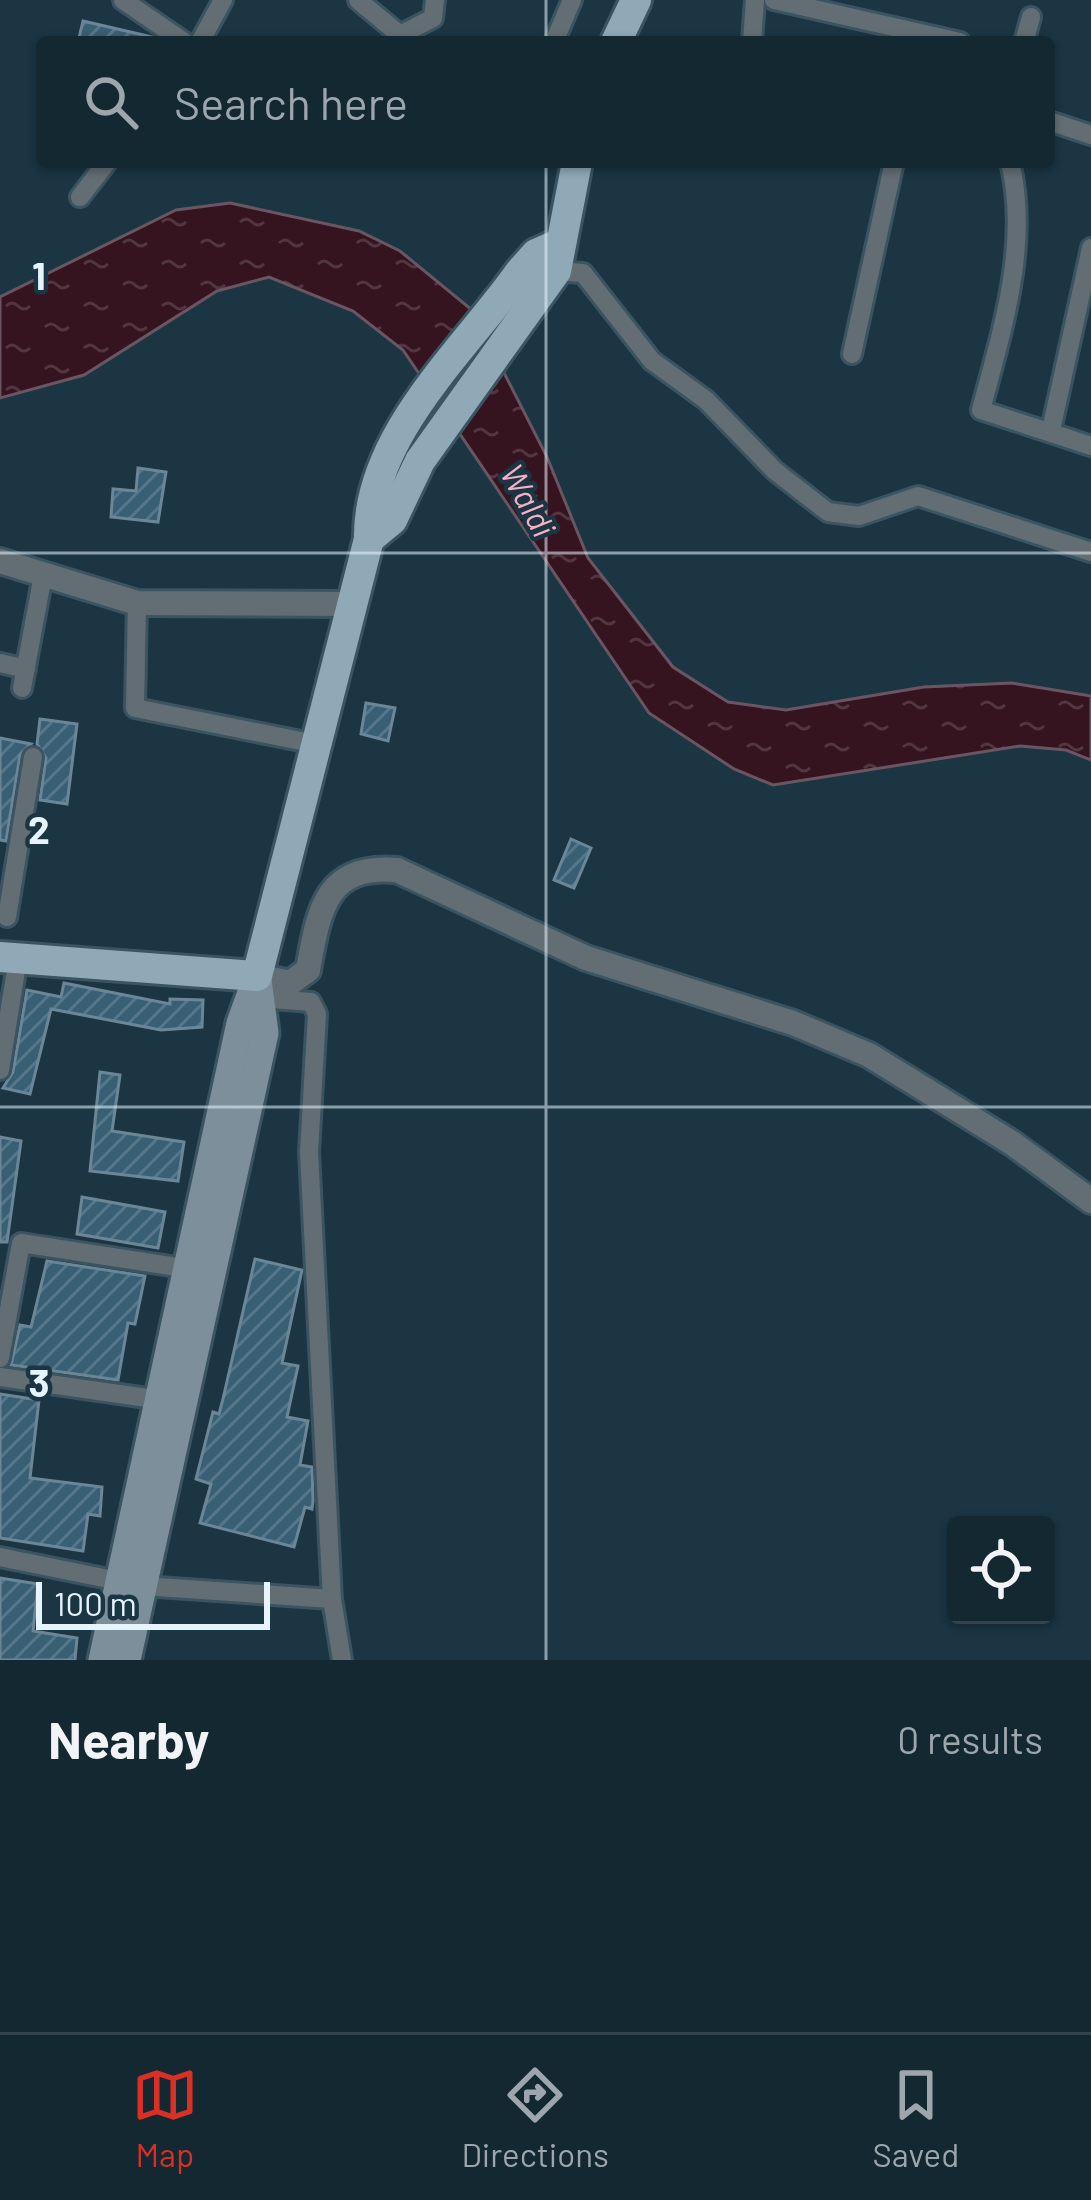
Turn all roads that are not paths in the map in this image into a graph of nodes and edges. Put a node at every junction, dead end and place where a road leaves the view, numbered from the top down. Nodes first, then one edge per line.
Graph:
1 (123, 0) edge
2 (223, 0) edge
3 (358, 0) edge
4 (436, 0) edge
5 (572, 0) edge
6 (636, 0) edge
7 (755, 0) edge
8 (774, 0) edge
9 (1031, 16) dead end
10 (175, 36) edge
11 (203, 36) edge
12 (397, 36) edge
13 (402, 36) edge
14 (557, 36) edge
15 (619, 36) edge
16 (752, 36) edge
17 (910, 36) edge
18 (1026, 36) edge
19 (1055, 123) edge
20 (1091, 135) edge
21 (102, 168) edge
22 (576, 168) edge
23 (893, 168) edge
24 (1012, 168) edge
25 (80, 197) dead end
26 (1091, 248) edge
27 (559, 257) junction
28 (516, 304) junction
29 (852, 354) dead end
30 (1051, 430) junction
31 (1091, 446) edge
32 (370, 539) junction
33 (1091, 552) edge
34 (0, 561) edge
35 (43, 575) junction
36 (137, 603) junction
37 (349, 604) junction
38 (0, 663) edge
39 (316, 745) junction
40 (33, 757) dead end
41 (8, 876) edge
42 (7, 917) dead end
43 (9, 958) edge
44 (259, 987) junction
45 (0, 1070) edge
46 (1091, 1202) edge
47 (190, 1269) junction
48 (0, 1358) edge
49 (0, 1377) edge
50 (161, 1400) junction
51 (0, 1557) edge
52 (131, 1583) junction
53 (332, 1599) junction
54 (102, 1660) edge
55 (127, 1660) edge
56 (342, 1660) edge

1 - 10 street
2 - 11 street
3 - 12 street
4 - 13 street
5 - 14 street
6 - 15 main road
7 - 16 street
8 - 17 street
9 - 18 street
19 - 20 street
21 - 25 street
22 - 27 main road
23 - 29 street
24 - 30 street
26 - 30 street
27 - 28 main road
27 - 33 street
28 - 32 main road
28 - 32 main road
30 - 31 street
32 - 37 main road
34 - 35 street
35 - 36 street
35 - 38 street
36 - 37 street
36 - 39 street
37 - 39 main road
39 - 44 main road
40 - 41 street
41 - 42 street
43 - 44 main road
43 - 45 street
44 - 46 street
44 - 47 main road
44 - 52 main road
44 - 53 street
47 - 48 street
47 - 50 main road
49 - 50 street
50 - 52 main road
51 - 52 street
52 - 53 street
52 - 54 main road
52 - 55 main road
53 - 56 street

